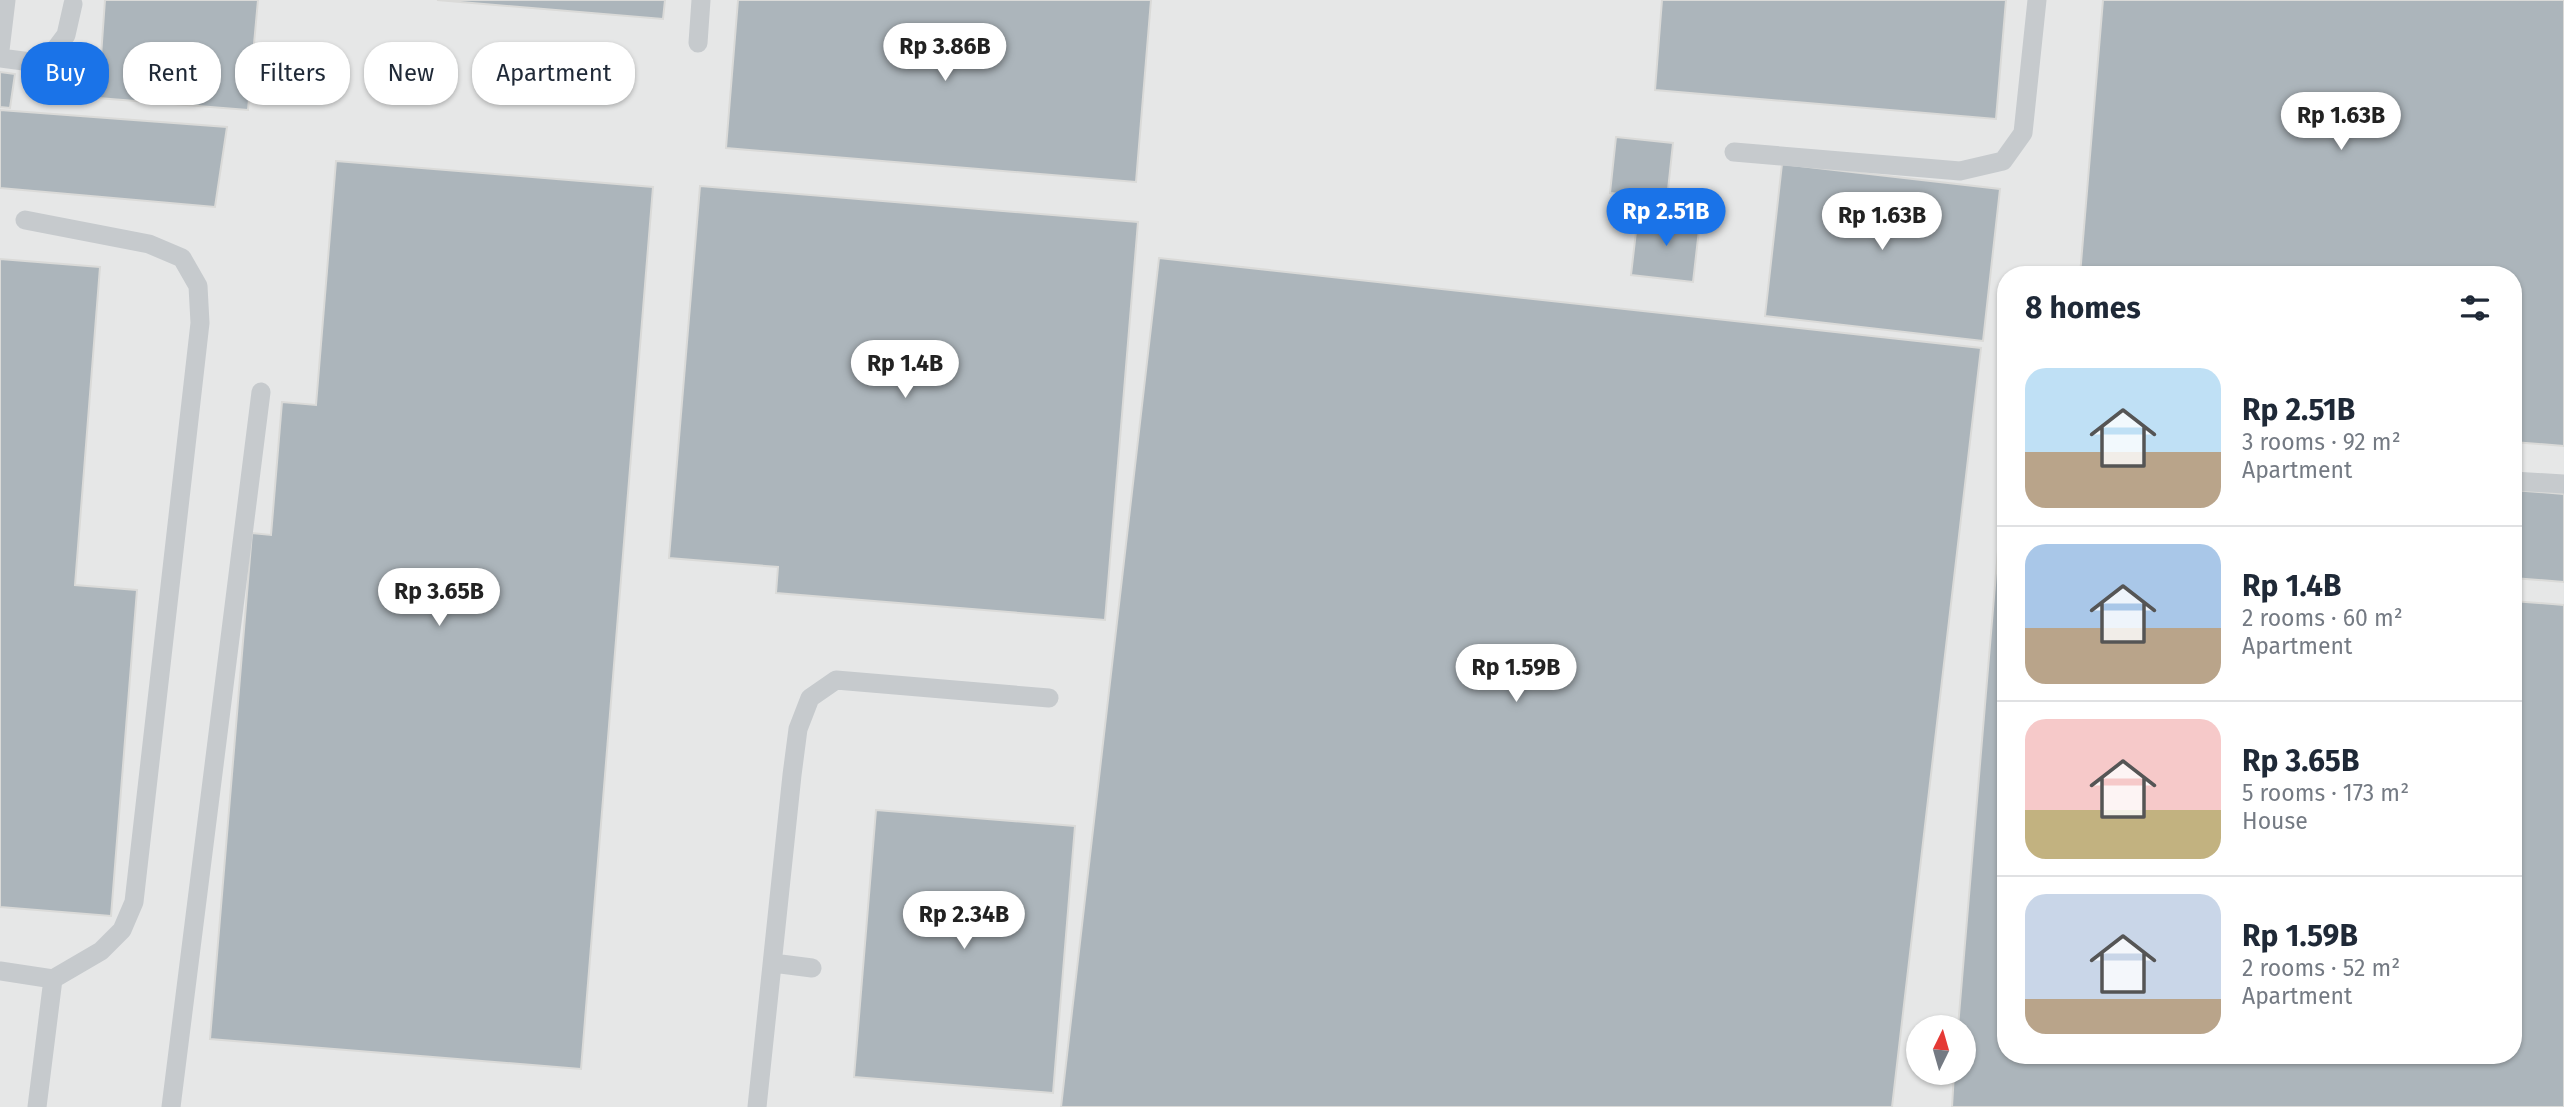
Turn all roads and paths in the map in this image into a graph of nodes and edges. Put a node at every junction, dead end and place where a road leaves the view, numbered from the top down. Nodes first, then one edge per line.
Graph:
1 (6, 0) edge
2 (701, 0) edge
3 (2037, 0) edge
4 (74, 4) dead end
5 (698, 43) dead end
6 (0, 50) edge
7 (0, 58) edge
8 (1734, 152) dead end
9 (25, 220) dead end
10 (261, 392) dead end
11 (2522, 482) edge
12 (2564, 484) edge
13 (1049, 698) dead end
14 (773, 963) junction
15 (812, 968) dead end
16 (0, 971) edge
17 (53, 979) junction
18 (37, 1107) edge
19 (171, 1107) edge
20 (757, 1107) edge

1 - 6 lane
2 - 5 lane
3 - 8 lane
4 - 7 lane
9 - 17 lane
10 - 19 lane
11 - 12 lane
13 - 14 lane
14 - 15 lane
14 - 20 lane
16 - 17 lane
17 - 18 lane

